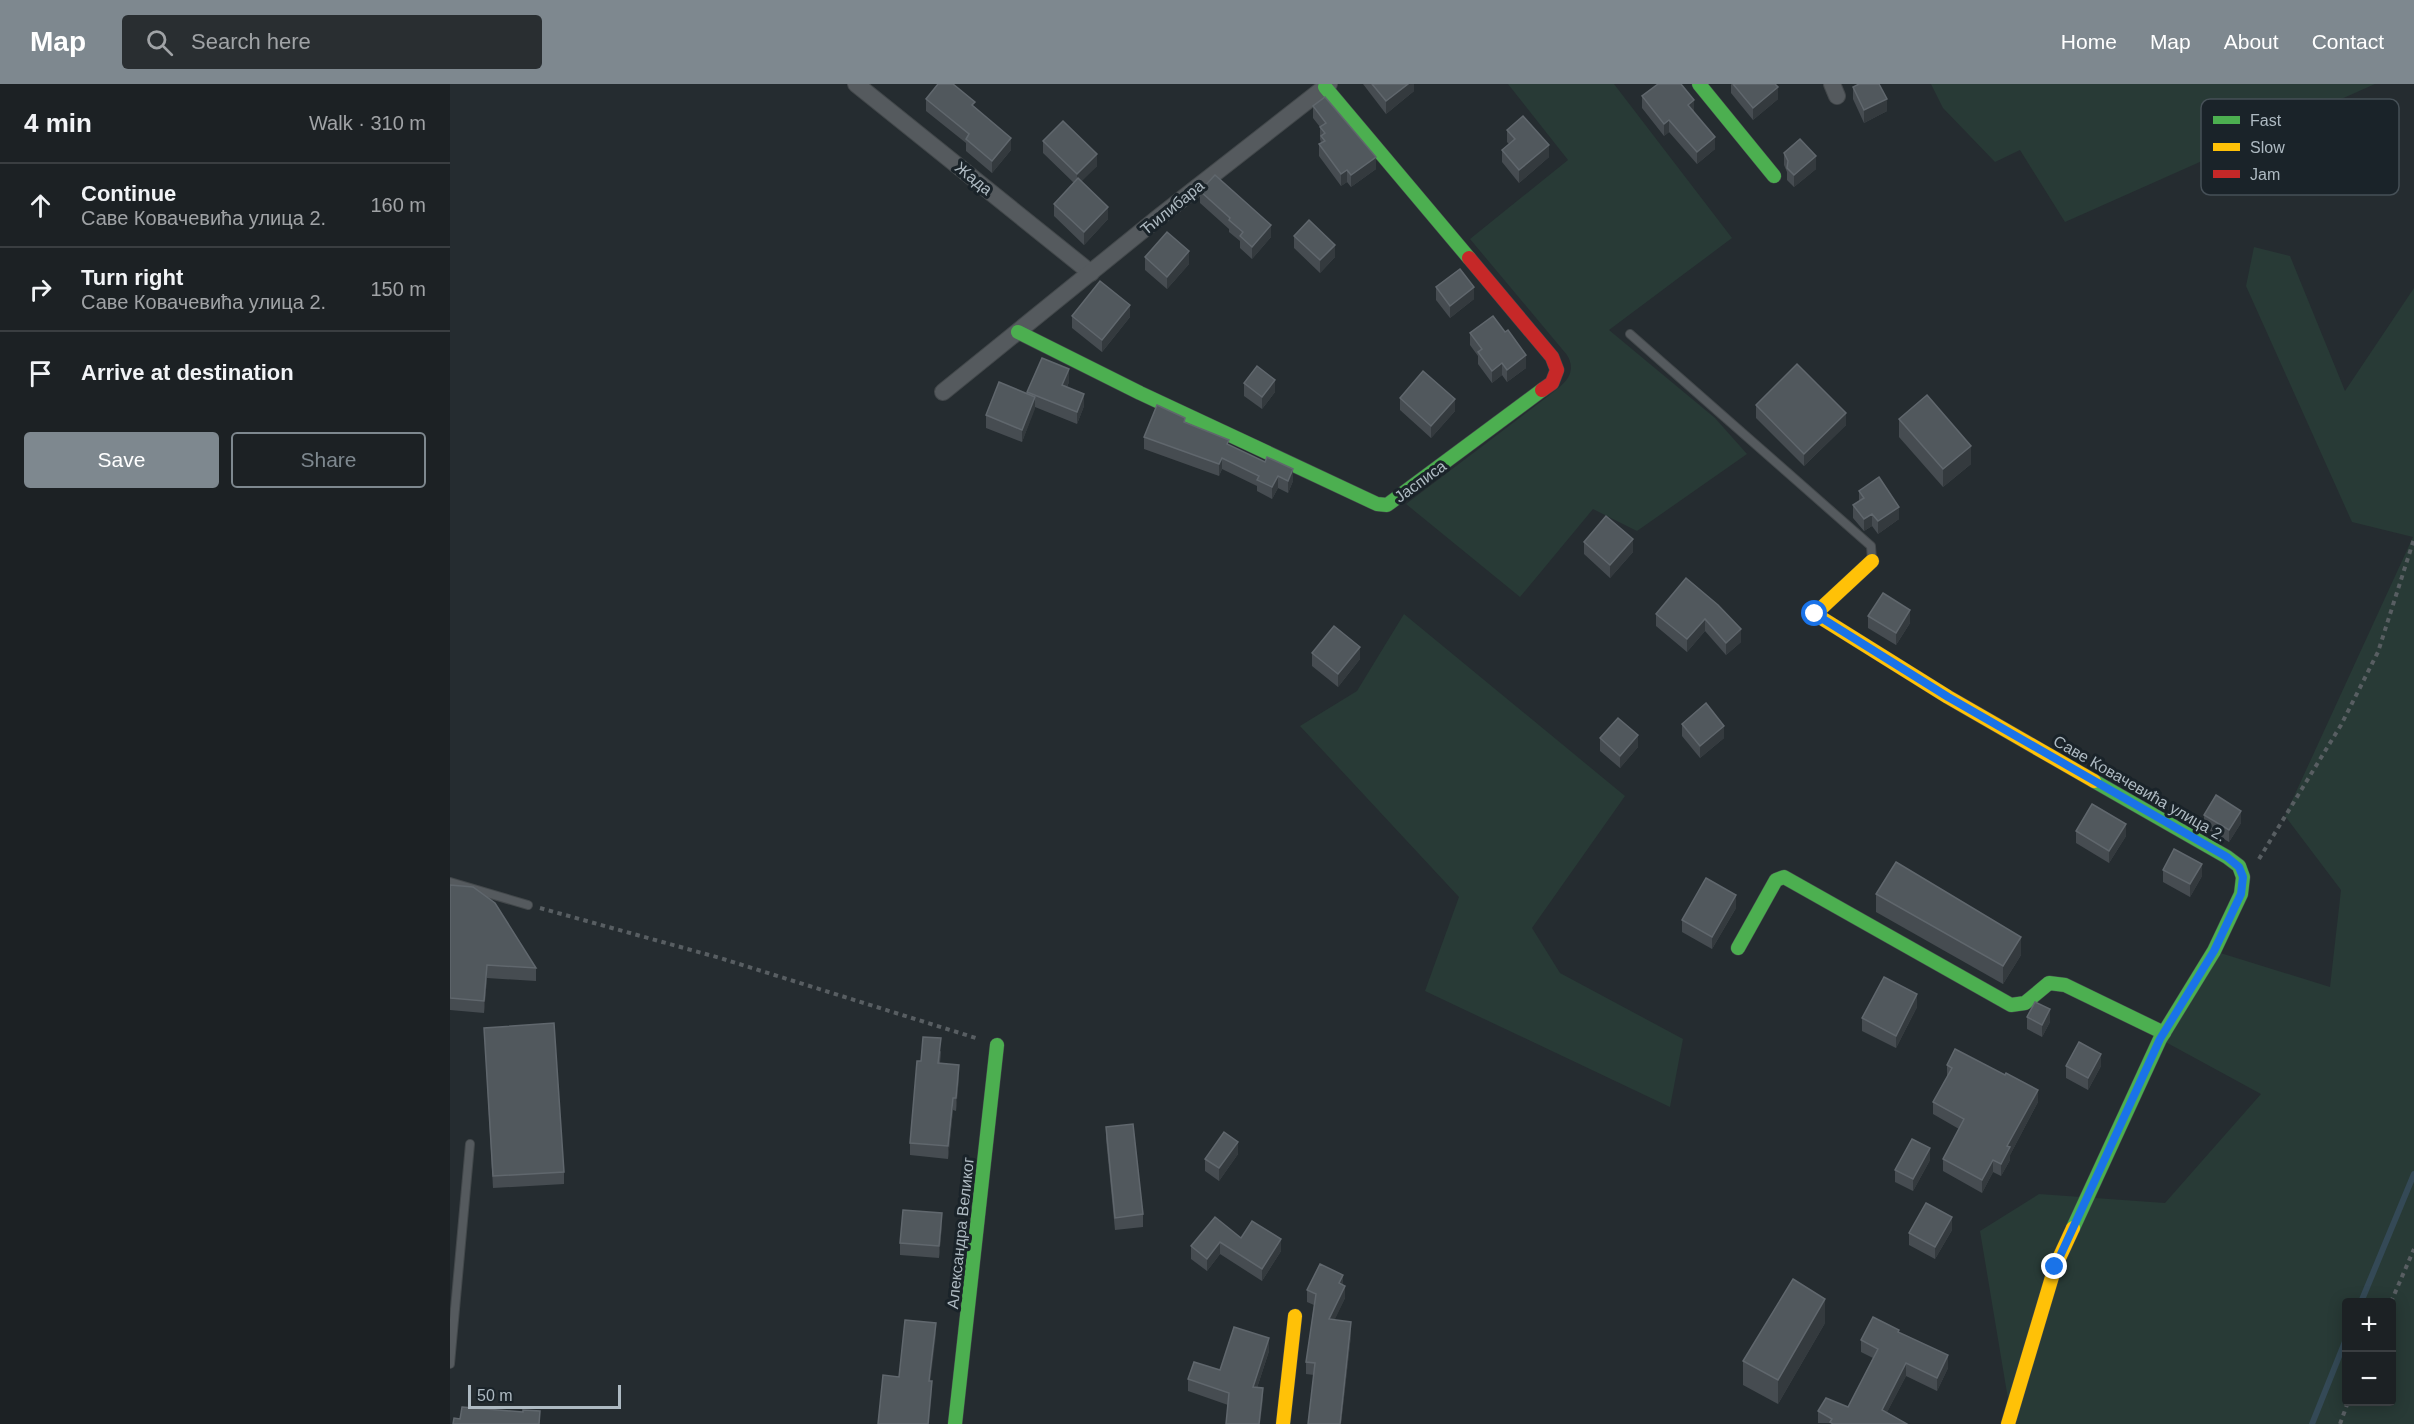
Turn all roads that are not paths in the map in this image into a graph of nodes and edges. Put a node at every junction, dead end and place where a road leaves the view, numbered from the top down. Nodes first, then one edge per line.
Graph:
1 (856, 84) edge
2 (1700, 84) edge
3 (1327, 85) edge
4 (1774, 176) dead end
5 (1091, 273) junction
6 (1018, 332) junction
7 (1630, 334) dead end
8 (943, 392) dead end
9 (1872, 561) joint
10 (450, 882) edge
11 (528, 905) road end
12 (1738, 948) dead end
13 (2164, 1033) junction
14 (997, 1045) road end
15 (470, 1144) dead end
16 (1296, 1316) dead end
17 (450, 1364) edge
18 (955, 1424) edge
19 (1283, 1424) edge
20 (2008, 1424) edge

1 - 5 street, Жада
2 - 4 street
3 - 5 street, Ћилибара
3 - 6 street, Јасписа
5 - 6 street, Ћилибара
6 - 8 street
7 - 9 lane
9 - 13 street, Саве Ковачевића улица 2.
10 - 11 lane
12 - 13 street
13 - 20 street, Саве Ковачевића улица 2.
14 - 18 street, Александра Великог
15 - 17 lane
16 - 19 street

